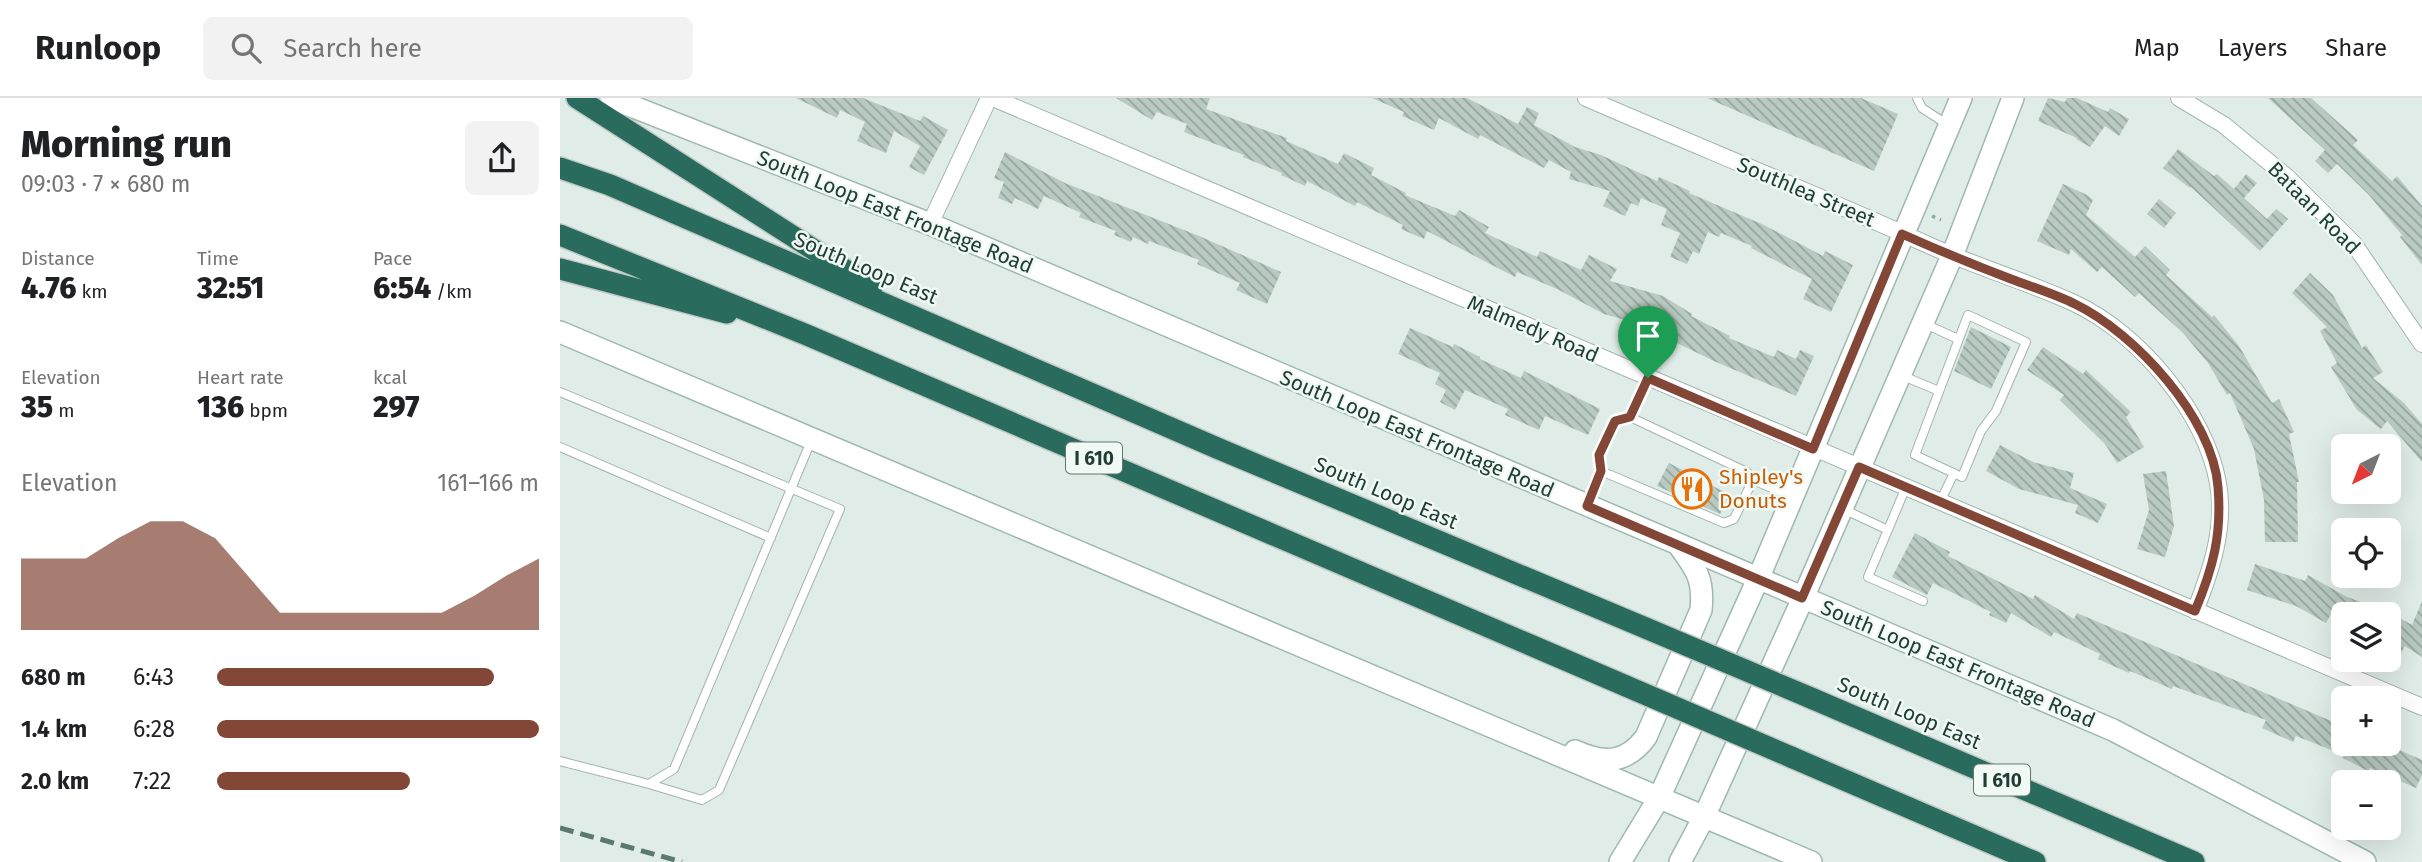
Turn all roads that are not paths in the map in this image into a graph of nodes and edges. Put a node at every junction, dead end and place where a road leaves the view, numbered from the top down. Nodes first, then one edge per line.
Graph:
1 (577, 98) edge
2 (611, 98) edge
3 (991, 98) edge
4 (1586, 98) edge
5 (1917, 98) edge
6 (1961, 98) edge
7 (2013, 98) edge
8 (2179, 98) edge
9 (1949, 125) junction
10 (560, 168) edge
11 (930, 224) junction
12 (1902, 234) junction
13 (560, 235) edge
14 (1952, 256) junction
15 (560, 269) edge
16 (924, 320) junction
17 (1922, 323) junction
18 (560, 332) edge
19 (807, 335) junction
20 (1958, 339) junction
21 (2422, 344) edge
22 (1900, 374) junction
23 (1648, 378) junction
24 (1939, 391) junction
25 (560, 392) edge
26 (1630, 417) junction
27 (812, 439) junction
28 (560, 447) edge
29 (1813, 449) junction
30 (1859, 467) junction
31 (1601, 471) junction
32 (1954, 473) junction
33 (1754, 480) junction
34 (1906, 487) junction
35 (791, 488) junction
36 (1793, 497) junction
37 (1940, 502) junction
38 (1587, 506) junction
39 (1841, 508) junction
40 (1888, 530) junction
41 (771, 538) junction
42 (1677, 544) junction
43 (1758, 579) junction
44 (1802, 598) junction
45 (1923, 601) dead end
46 (2195, 611) junction
47 (1406, 691) junction
48 (2422, 707) edge
49 (560, 761) edge
50 (649, 784) junction
51 (1658, 798) junction
52 (1704, 817) junction
53 (1620, 862) edge
54 (1680, 862) edge
55 (1811, 862) edge
56 (2035, 862) edge
57 (2194, 862) edge
58 (2365, 862) edge

1 - 16 highway
2 - 11 main road, South Loop East Frontage Road
3 - 11 street
3 - 23 street, Malmedy Road
4 - 12 street, Southlea Street
5 - 9 lane
6 - 9 main road
7 - 14 main road
8 - 21 street, Bataan Road
9 - 12 main road
10 - 16 highway, South Loop East / I 610
11 - 38 main road, South Loop East Frontage Road
12 - 14 street, Southlea Street
12 - 29 main road
13 - 19 highway, I 610
14 - 17 main road
14 - 46 street, Southlea Street
15 - 19 highway
16 - 57 highway, South Loop East / I 610, bridge
17 - 20 lane
17 - 22 main road
18 - 27 main road
19 - 56 highway, I 610, bridge
20 - 24 lane
20 - 32 lane
22 - 24 lane
22 - 30 main road
23 - 26 lane
23 - 29 street, Malmedy Road
24 - 32 lane
25 - 35 lane
26 - 31 lane
26 - 33 lane
27 - 35 lane
27 - 47 main road
28 - 41 lane
29 - 30 street, Malmedy Road
29 - 36 main road
30 - 34 street, Malmedy Road
30 - 39 main road
31 - 33 lane
31 - 38 lane
32 - 37 lane
33 - 36 lane
34 - 37 street, Malmedy Road
34 - 40 lane
35 - 41 lane
35 - 50 lane
36 - 43 main road
37 - 46 street, Malmedy Road
38 - 42 main road, South Loop East Frontage Road
39 - 40 lane
39 - 44 main road
40 - 45 lane
41 - 50 lane
42 - 43 main road, South Loop East Frontage Road
42 - 47 main road
43 - 44 main road, South Loop East Frontage Road
43 - 51 main road
44 - 52 main road
44 - 58 main road, South Loop East Frontage Road
46 - 48 street, Malmedy Road
47 - 51 main road
49 - 50 lane
51 - 52 main road
51 - 53 main road
52 - 54 main road
52 - 55 main road

